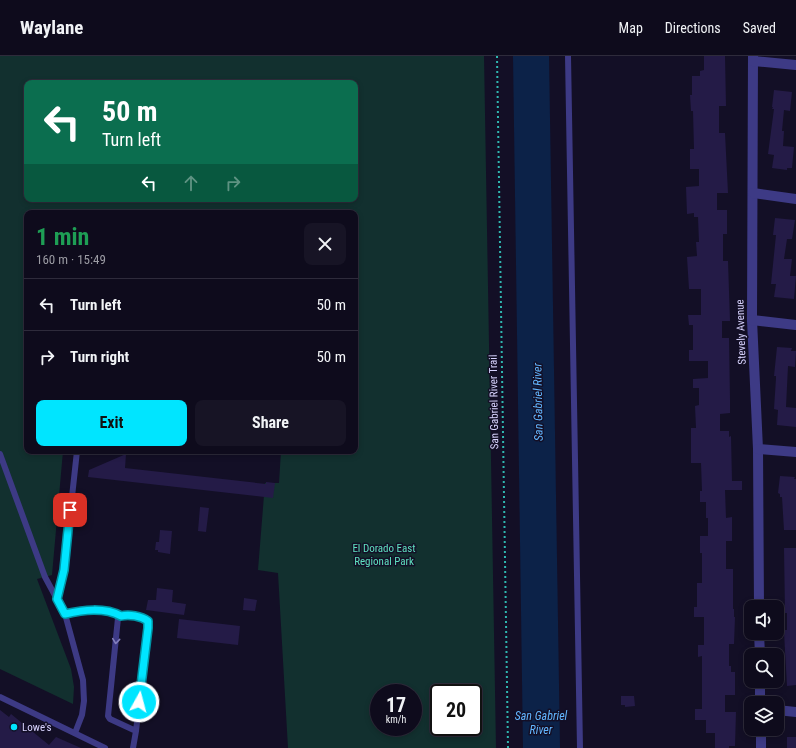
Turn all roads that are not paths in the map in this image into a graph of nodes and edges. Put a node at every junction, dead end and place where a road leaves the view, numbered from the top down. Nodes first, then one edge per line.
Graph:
1 (568, 56) edge
2 (754, 58) edge
3 (796, 65) edge
4 (753, 193) junction
5 (796, 199) edge
6 (752, 320) junction
7 (796, 325) edge
8 (758, 449) junction
9 (796, 452) edge
10 (0, 454) edge
11 (77, 454) edge
12 (2, 464) edge
13 (57, 599) junction
14 (759, 600) edge
15 (65, 614) junction
16 (121, 616) junction
17 (0, 697) edge
18 (784, 711) edge
19 (796, 712) edge
20 (136, 731) junction
21 (74, 733) junction
22 (761, 736) edge
23 (105, 748) edge
24 (133, 748) edge
25 (580, 748) edge
26 (761, 748) edge

1 - 25 lane
2 - 3 street
2 - 4 street, Stevely Avenue
4 - 5 street
4 - 6 street, Stevely Avenue
6 - 7 street
6 - 8 street, Stevely Avenue
8 - 9 street
8 - 14 street, Stevely Avenue
10 - 12 lane
11 - 13 lane
12 - 13 lane
13 - 15 lane
15 - 16 lane
15 - 21 lane
16 -> 20 lane
16 - 20 lane
17 - 21 lane
18 - 19 street
20 - 24 lane
21 - 23 lane
22 - 26 street

